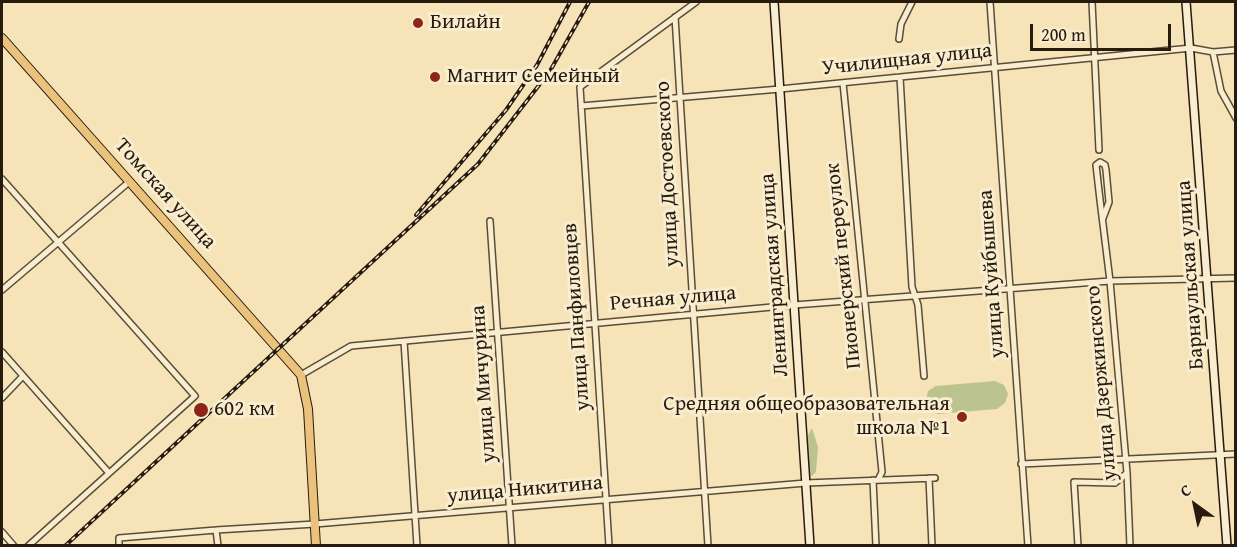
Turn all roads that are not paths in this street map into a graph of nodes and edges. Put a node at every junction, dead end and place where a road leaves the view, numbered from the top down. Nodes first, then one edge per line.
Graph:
1 (696, 2) edge
2 (774, 2) edge
3 (912, 2) edge
4 (990, 2) edge
5 (1092, 2) edge
6 (1186, 2) edge
7 (675, 17) junction
8 (2, 38) edge
9 (899, 39) dead end
10 (1191, 48) junction
11 (1236, 50) edge
12 (1213, 52) junction
13 (1094, 58) junction
14 (996, 68) junction
15 (900, 77) junction
16 (843, 83) junction
17 (780, 89) junction
18 (681, 97) junction
19 (581, 106) junction
20 (1236, 118) edge
21 (1099, 150) dead end
22 (2, 179) edge
23 (129, 182) junction
24 (1102, 218) junction
25 (490, 221) dead end
26 (57, 243) junction
27 (1236, 278) edge
28 (1208, 279) junction
29 (1110, 280) junction
30 (1009, 288) junction
31 (2, 290) edge
32 (916, 295) junction
33 (864, 299) junction
34 (794, 305) junction
35 (692, 314) junction
36 (593, 324) junction
37 (497, 333) junction
38 (404, 341) junction
39 (2, 352) edge
40 (301, 375) junction
41 (22, 376) junction
42 (924, 376) dead end
43 (2, 398) edge
44 (1236, 454) edge
45 (1220, 455) junction
46 (1125, 460) junction
47 (1021, 464) junction
48 (109, 473) junction
49 (1127, 473) junction
50 (875, 480) junction
51 (806, 483) junction
52 (705, 491) junction
53 (605, 500) junction
54 (509, 508) junction
55 (415, 516) junction
56 (315, 524) junction
57 (216, 530) junction
58 (2, 532) edge
59 (14, 546) edge
60 (28, 546) edge
61 (119, 546) edge
62 (218, 546) edge
63 (316, 546) edge
64 (417, 546) edge
65 (512, 546) edge
66 (609, 546) edge
67 (708, 546) edge
68 (810, 546) edge
69 (876, 546) edge
70 (932, 546) edge
71 (1028, 546) edge
72 (1078, 546) edge
73 (1130, 546) edge
74 (1227, 546) edge

1 - 7 street
2 - 17 street, Ленинградская улица
3 - 9 street
4 - 14 street, улица Куйбышева
5 - 13 street
6 - 10 street, Барнаульская улица
7 - 18 street, улица Достоевского
7 - 19 street, улица Панфиловцев
8 - 23 main road, Томская улица
10 - 12 street, Училищная улица
10 - 13 street, Училищная улица
10 - 28 street, Барнаульская улица
11 - 12 street, Училищная улица
12 - 20 street
13 - 14 street, Училищная улица
13 - 21 street
14 - 15 street, Училищная улица
14 - 30 street, улица Куйбышева
15 - 16 street, Училищная улица
15 - 32 street
16 - 17 street, Училищная улица
16 - 33 street, Пионерский переулок
17 - 18 street, Училищная улица
17 - 34 street, Ленинградская улица
18 - 19 street, Училищная улица
18 - 35 street, улица Достоевского
19 - 36 street, улица Панфиловцев
22 - 26 street
23 - 26 street
23 - 40 main road, Томская улица
24 - 24 street, улица Дзержинского
24 - 29 street, улица Дзержинского
25 - 37 street, улица Мичурина
26 - 31 street
26 - 48 street
27 - 28 street, Речная улица
28 - 29 street, Речная улица
28 - 45 street, Барнаульская улица
29 - 30 street, Речная улица
29 - 46 street, улица Дзержинского
30 - 32 street, Речная улица
30 - 47 street, улица Куйбышева
32 - 33 street, Речная улица
32 - 42 street
33 - 34 street, Речная улица
33 - 50 street, Пионерский переулок
34 - 35 street, Речная улица
34 - 51 street, Ленинградская улица
35 - 36 street, Речная улица
35 - 52 street, улица Достоевского
36 - 37 street, Речная улица
36 - 53 street, улица Панфиловцев
37 - 38 street, Речная улица
37 - 54 street, улица Мичурина
38 - 40 street, Речная улица
38 - 55 street
39 - 41 street
40 - 56 main road
41 - 43 street
41 - 48 street
44 - 45 street
45 - 46 street
45 - 74 street, Барнаульская улица
46 - 47 street
46 - 49 street, улица Дзержинского
47 - 71 street, улица Куйбышева
48 - 60 street
49 - 72 street
49 - 73 street, улица Дзержинского
50 - 51 street, улица Никитина
50 - 69 street, Пионерский переулок
50 - 70 street, улица Никитина
51 - 52 street, улица Никитина
51 - 68 street, Ленинградская улица
52 - 53 street, улица Никитина
52 - 67 street, улица Достоевского
53 - 54 street, улица Никитина
53 - 66 street, улица Панфиловцев
54 - 55 street, улица Никитина
54 - 65 street, улица Мичурина
55 - 56 street, улица Никитина
55 - 64 street
56 - 57 street, улица Никитина
56 - 63 main road
57 - 61 street, улица Никитина
57 - 62 street
58 - 59 street

